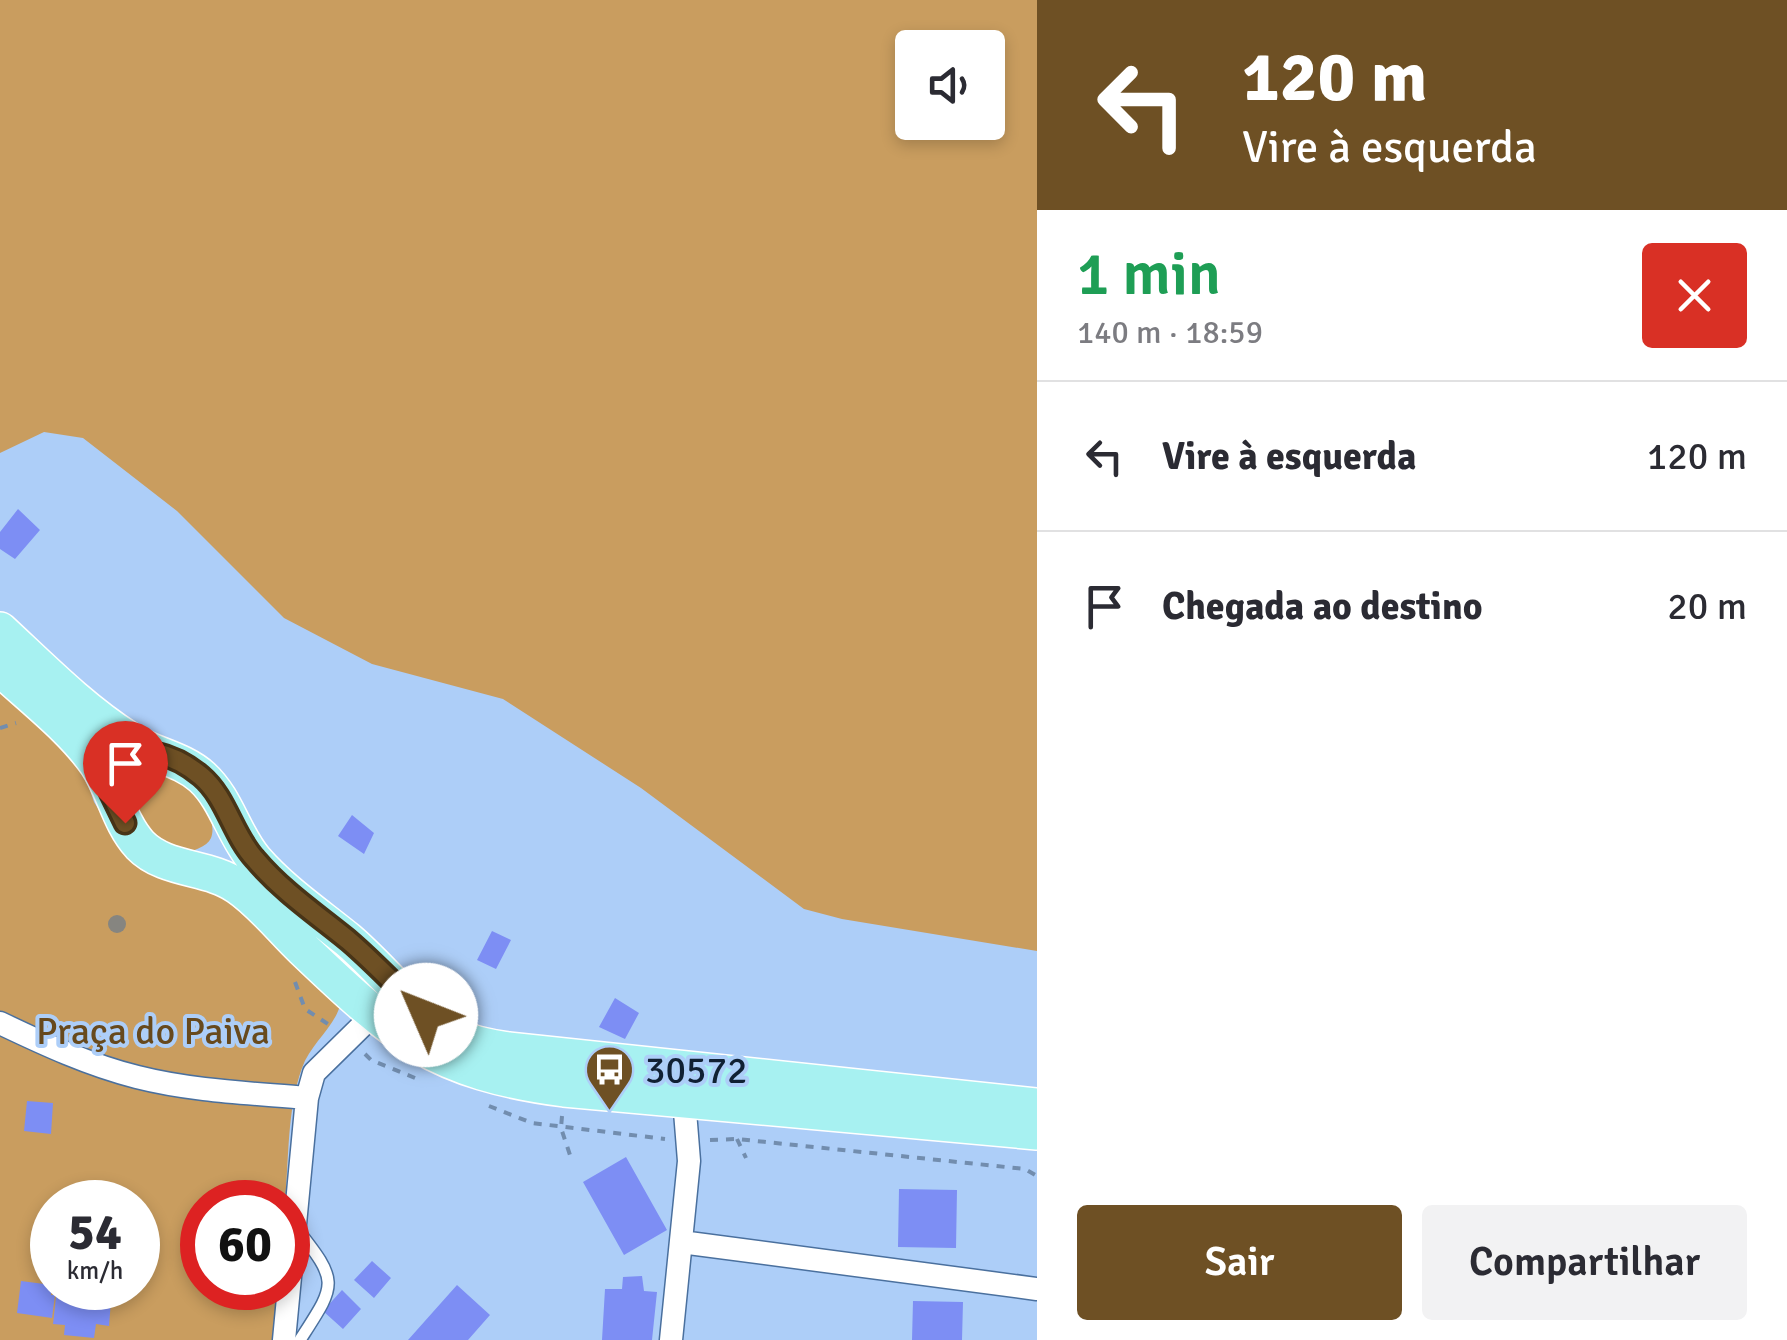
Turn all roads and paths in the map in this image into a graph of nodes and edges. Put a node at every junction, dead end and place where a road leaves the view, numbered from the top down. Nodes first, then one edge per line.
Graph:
1 (0, 630) edge
2 (0, 668) edge
3 (18, 722) dead end
4 (0, 728) edge
5 (150, 752) junction
6 (110, 792) junction
7 (229, 820) junction
8 (185, 868) junction
9 (373, 1015) junction
10 (0, 1023) edge
11 (564, 1088) junction
12 (306, 1098) junction
13 (684, 1099) junction
14 (1037, 1106) edge
15 (1037, 1132) edge
16 (570, 1155) dead end
17 (298, 1180) edge
18 (681, 1242) junction
19 (310, 1246) edge
20 (1037, 1289) edge
21 (287, 1310) edge
22 (284, 1340) edge
23 (300, 1340) edge
24 (671, 1340) edge

1 - 5 main road
2 - 6 main road
3 - 4 path
5 - 6 main road
5 - 7 main road
6 - 8 main road
7 - 8 main road
7 - 14 main road
8 - 9 main road
9 - 11 main road
9 - 12 street
10 - 12 street
11 - 13 main road
11 - 16 path
12 - 17 street
13 - 15 main road
13 - 18 street
18 - 20 street
18 - 24 street
19 - 23 lane
21 - 22 street

